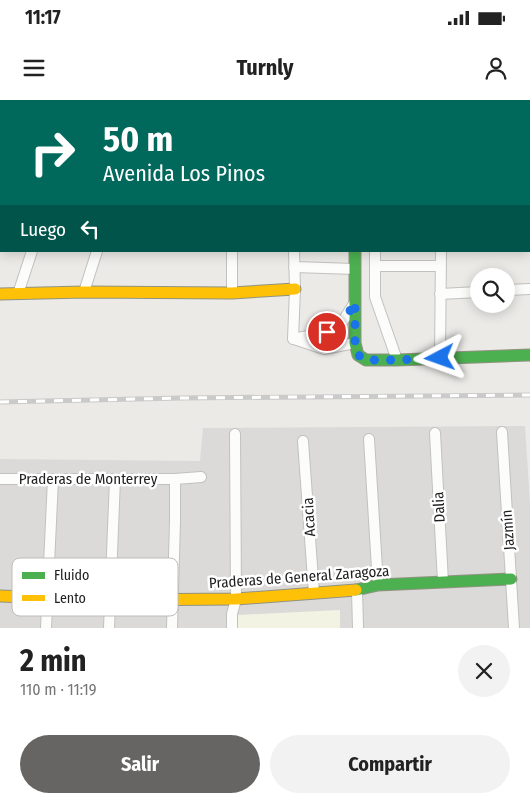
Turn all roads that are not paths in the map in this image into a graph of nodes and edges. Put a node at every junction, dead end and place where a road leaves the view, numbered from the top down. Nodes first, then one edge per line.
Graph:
1 (32, 252) edge
2 (97, 252) edge
3 (232, 252) edge
4 (294, 252) edge
5 (355, 252) edge
6 (375, 252) edge
7 (441, 252) edge
8 (375, 266) junction
9 (440, 266) junction
10 (294, 267) junction
11 (355, 269) junction
12 (530, 289) edge
13 (295, 290) junction
14 (515, 290) edge
15 (84, 292) junction
16 (470, 292) edge
17 (232, 293) junction
18 (0, 294) edge
19 (18, 294) junction
20 (440, 294) junction
21 (355, 302) junction
22 (293, 339) junction
23 (355, 343) junction
24 (530, 355) edge
25 (440, 358) junction
26 (398, 360) junction
27 (435, 432) dead end
28 (502, 432) dead end
29 (235, 434) dead end
30 (369, 439) dead end
31 (303, 441) dead end
32 (201, 477) dead end
33 (0, 479) edge
34 (53, 479) junction
35 (115, 479) junction
36 (175, 479) junction
37 (49, 558) edge
38 (112, 558) edge
39 (175, 558) edge
40 (511, 579) junction
41 (443, 582) junction
42 (378, 585) junction
43 (357, 590) junction
44 (314, 593) junction
45 (178, 599) edge
46 (236, 599) junction
47 (232, 628) edge
48 (358, 628) edge
49 (514, 628) edge

1 - 19 street
2 - 15 street
3 - 17 street
4 - 10 street
5 - 11 street
6 - 8 street
7 - 9 street
8 - 9 street
8 - 26 street
9 - 20 street
10 - 11 street
10 - 13 street
11 - 21 street
12 - 14 street
13 - 17 street
13 - 22 street
15 - 17 street
15 - 19 street
16 - 20 street
18 - 19 street
20 - 25 street
21 - 22 street
21 - 23 street
22 - 23 street
23 - 26 street
24 - 25 street
25 - 26 street
27 - 41 street, Dalia
28 - 40 street, Jazmín
29 - 46 street
30 - 42 street
31 - 44 street, Acacia
32 - 36 street, Praderas de Monterrey
33 - 34 street, Praderas de Monterrey
34 - 35 street, Praderas de Monterrey
34 - 37 street
35 - 36 street, Praderas de Monterrey
35 - 38 street
36 - 39 street
40 - 41 street, Praderas de General Zaragoza
40 - 49 street, Jazmín
41 - 42 street, Praderas de General Zaragoza
42 - 43 street, Praderas de General Zaragoza
43 - 44 street, Praderas de General Zaragoza
43 - 48 street
44 - 46 street, Praderas de General Zaragoza
45 - 46 street, Praderas de General Zaragoza
46 - 47 street

